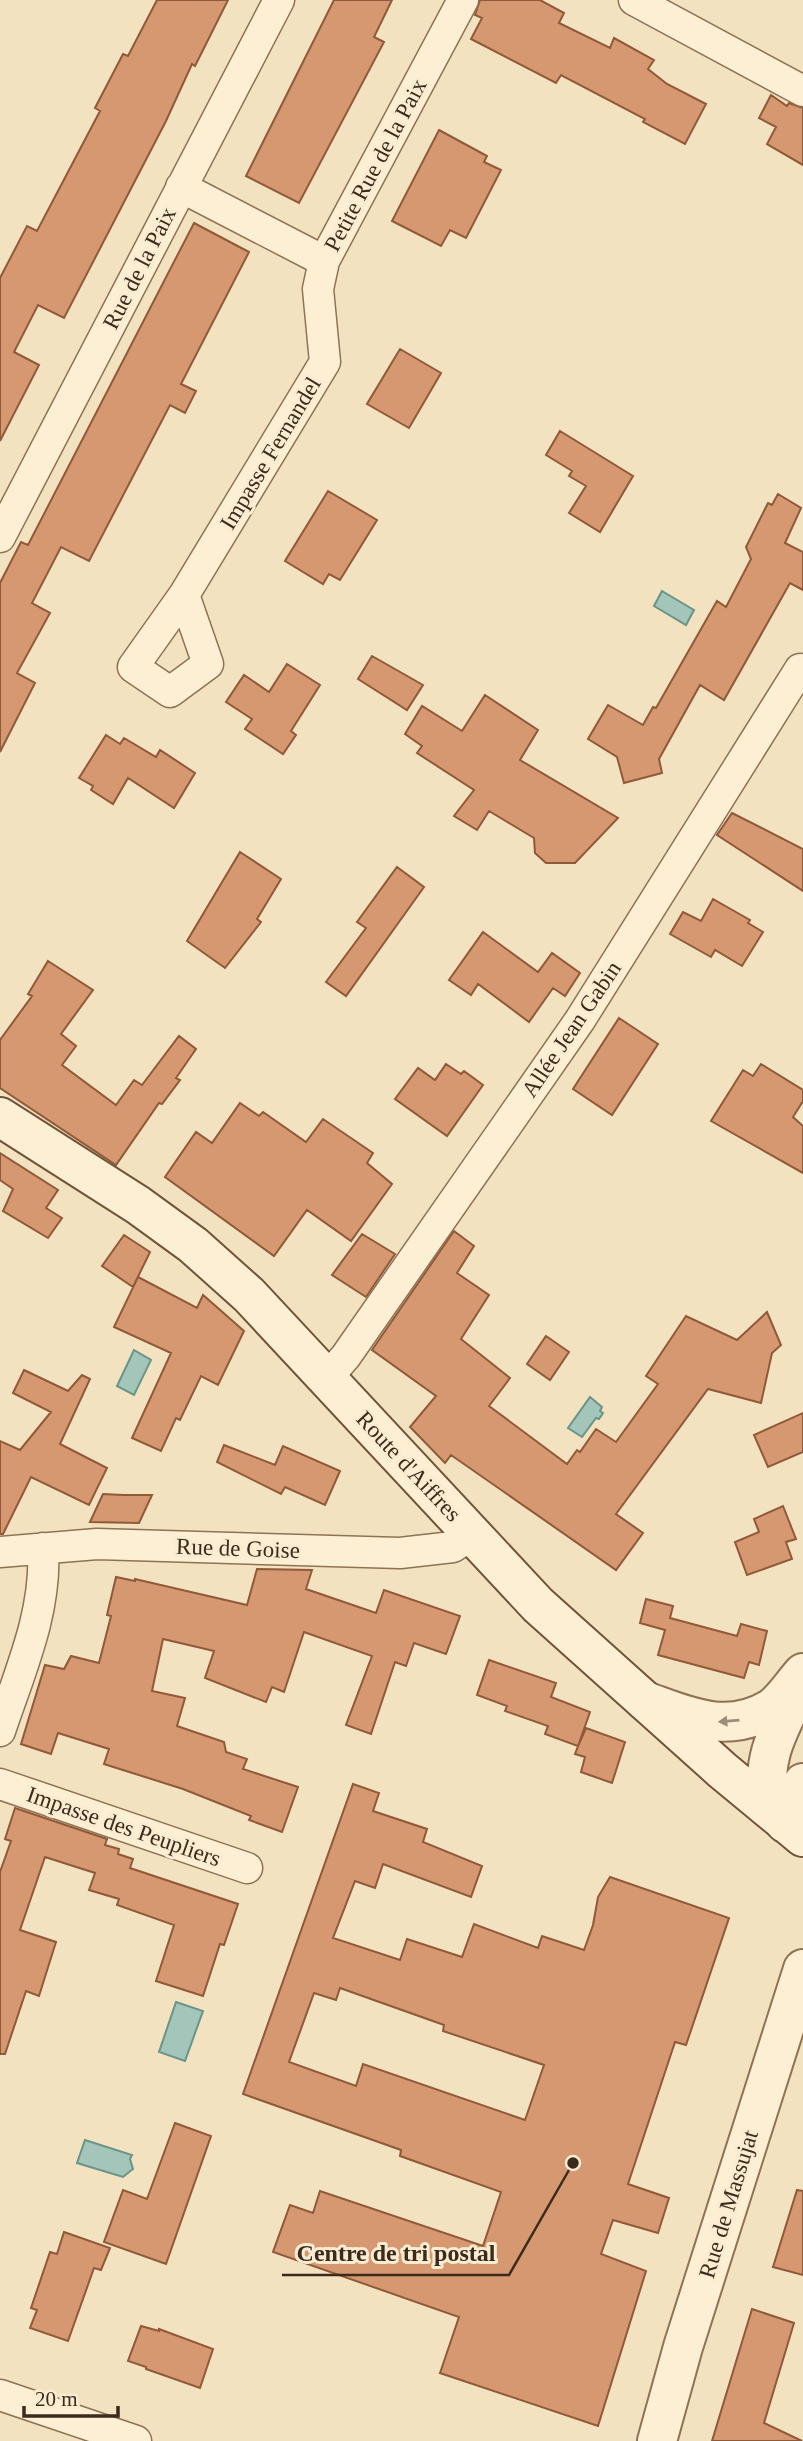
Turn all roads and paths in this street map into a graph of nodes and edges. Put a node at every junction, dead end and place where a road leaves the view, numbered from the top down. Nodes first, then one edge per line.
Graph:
1 (279, 0) edge
2 (463, 0) edge
3 (635, 0) edge
4 (803, 91) edge
5 (181, 187) junction
6 (324, 261) junction
7 (0, 537) edge
8 (184, 595) dead end
9 (800, 669) dead end
10 (0, 1117) edge
11 (327, 1378) junction
12 (473, 1534) junction
13 (43, 1548) junction
14 (0, 1552) edge
15 (803, 1676) edge
16 (645, 1701) junction
17 (0, 1731) edge
18 (803, 1783) edge
19 (0, 1784) edge
20 (785, 1822) edge
21 (247, 1868) dead end
22 (803, 1969) edge
23 (0, 2395) edge
24 (136, 2441) edge
25 (657, 2441) edge

1 - 5 street, Rue de la Paix
2 - 6 street, Petite Rue de la Paix
3 - 4 street
5 - 6 street, Petite Rue de la Paix
5 - 7 street, Rue de la Paix
6 - 8 street, Impasse Fernandel
9 - 11 street, Allée Jean Gabin
10 - 11 main road, Route d'Aiffres
11 - 12 main road, Route d'Aiffres
12 - 13 street, Rue de Goise
12 - 16 main road, Route d'Aiffres
13 - 14 street, Rue de Goise
13 - 17 street
15 -> 16 main road
15 - 20 main road
16 - 20 main road, Route d'Aiffres
18 - 20 main road
19 - 21 street, Impasse des Peupliers
22 - 25 main road, Rue de Massujat
23 - 24 street

